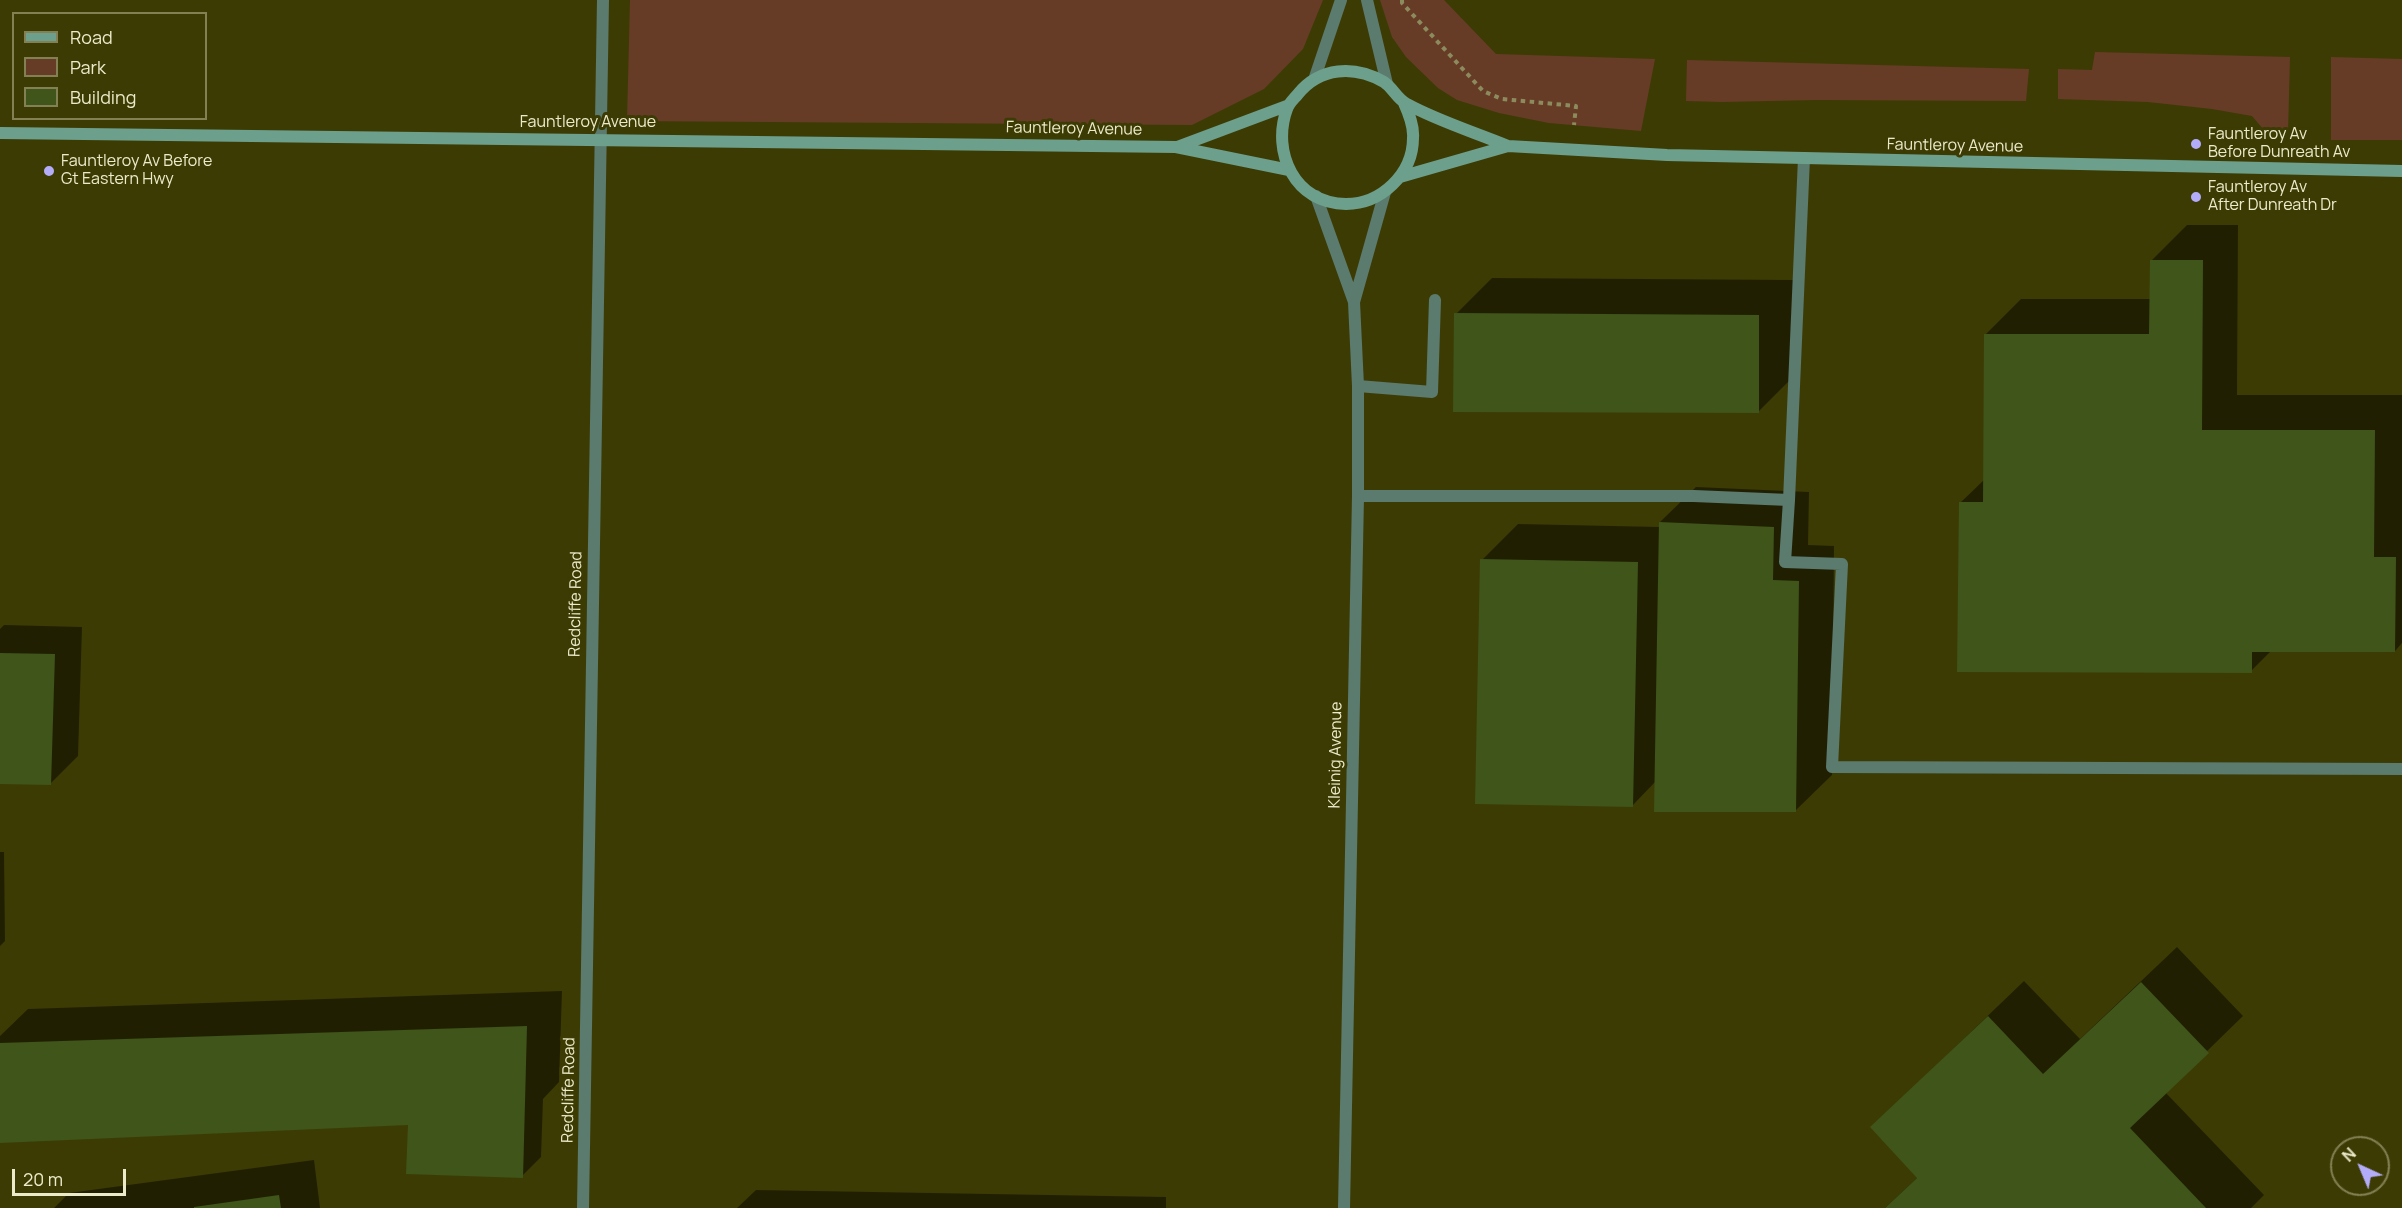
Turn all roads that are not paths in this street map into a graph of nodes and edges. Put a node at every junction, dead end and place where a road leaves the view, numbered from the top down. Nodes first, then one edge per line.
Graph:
1 (603, 0) edge
2 (1341, 0) edge
3 (1367, 0) edge
4 (1315, 77) junction
5 (1387, 84) junction
6 (1404, 103) junction
7 (1289, 105) junction
8 (0, 133) edge
9 (600, 139) junction
10 (1508, 146) junction
11 (1176, 147) junction
12 (1804, 158) junction
13 (1289, 170) junction
14 (2402, 171) edge
15 (1400, 177) junction
16 (1385, 192) junction
17 (1316, 196) junction
18 (1435, 300) dead end
19 (1354, 302) junction
20 (1358, 386) junction
21 (1358, 496) junction
22 (1790, 500) junction
23 (2402, 769) edge
24 (583, 1208) edge
25 (1344, 1208) edge

1 - 9 street, Redcliffe Road
2 - 4 street
3 - 5 street
4 - 5 main road
4 - 7 main road
5 - 6 main road
6 - 10 main road, Fauntleroy Avenue
6 - 15 main road
7 - 11 main road, Fauntleroy Avenue
7 - 13 main road
8 - 9 main road, Fauntleroy Avenue
9 - 11 main road, Fauntleroy Avenue
9 - 24 street, Redcliffe Road
10 - 12 main road, Fauntleroy Avenue
10 - 15 main road, Fauntleroy Avenue
11 - 13 main road, Fauntleroy Avenue
12 - 14 main road, Fauntleroy Avenue
12 - 22 street
13 - 17 main road
15 - 16 main road
16 - 17 main road
16 - 19 street, Kleinig Avenue
17 - 19 street, Kleinig Avenue
18 - 20 street
19 - 20 street, Kleinig Avenue
20 - 21 street, Kleinig Avenue
21 - 22 street
21 - 25 street, Kleinig Avenue
22 - 23 street

